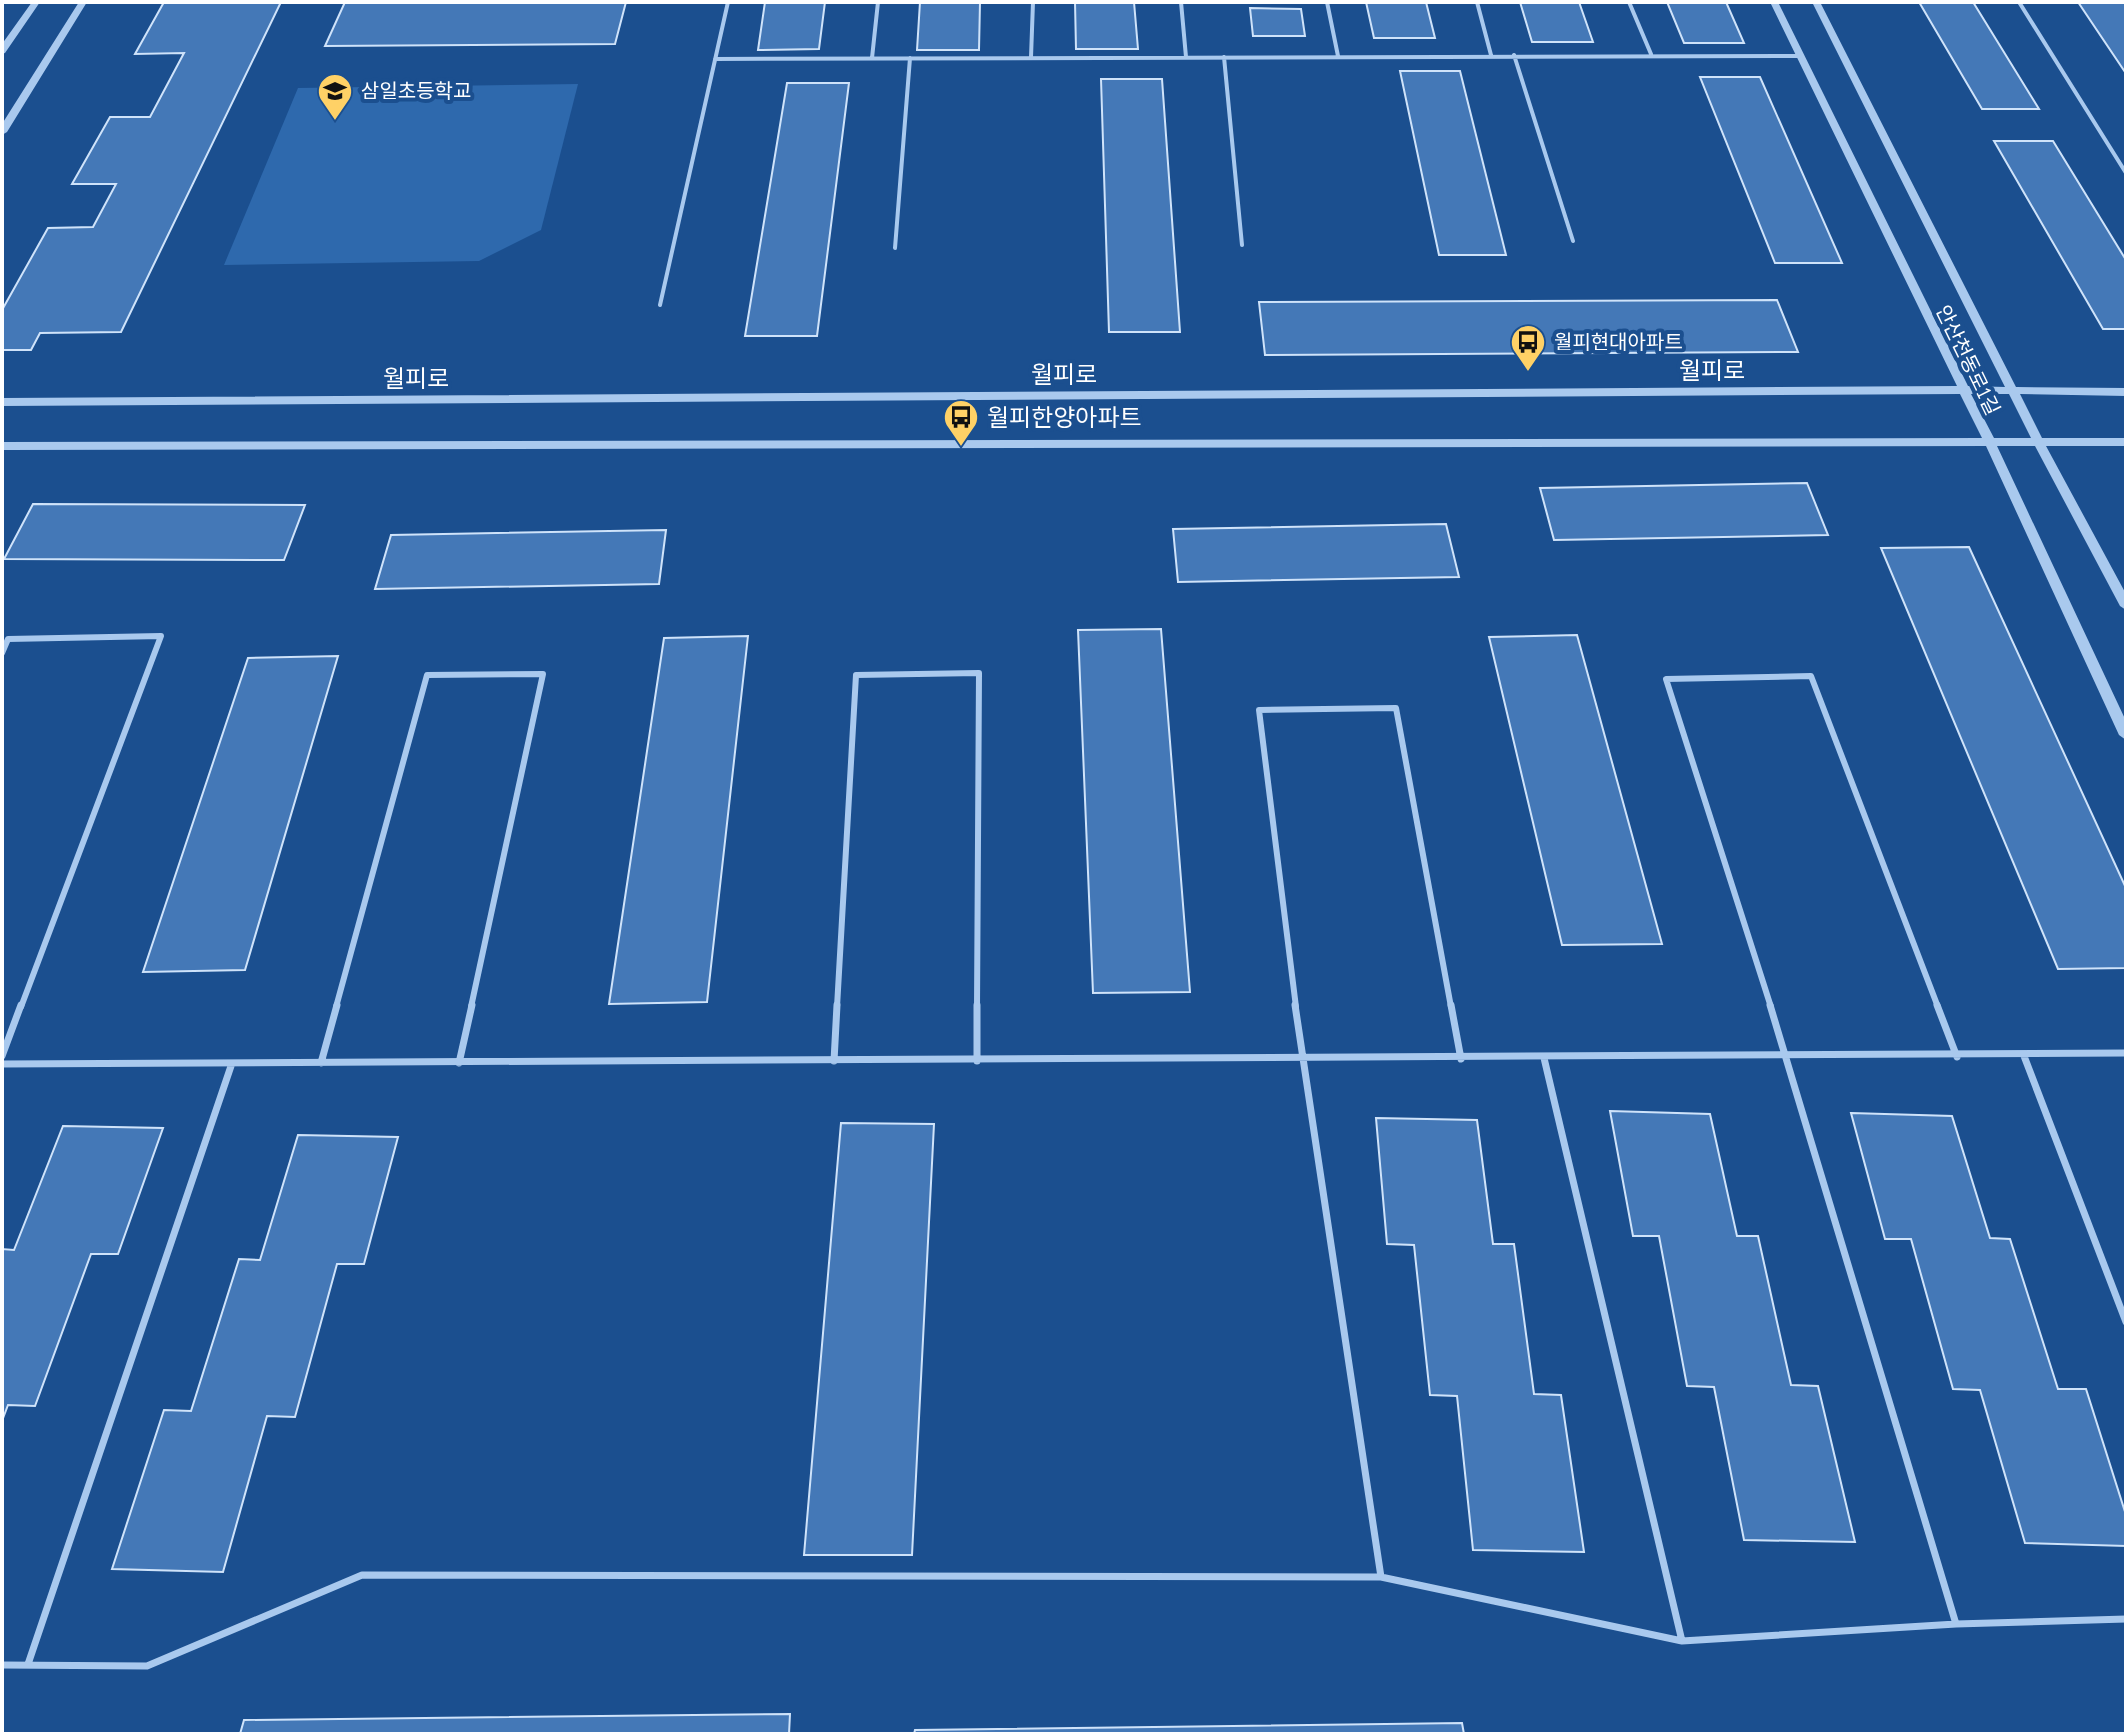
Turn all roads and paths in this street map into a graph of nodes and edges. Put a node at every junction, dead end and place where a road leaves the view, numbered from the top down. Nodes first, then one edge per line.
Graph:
1 (36, 2) edge
2 (83, 2) edge
3 (728, 2) edge
4 (878, 2) edge
5 (1033, 2) edge
6 (1181, 2) edge
7 (1327, 2) edge
8 (1477, 2) edge
9 (1629, 2) edge
10 (1774, 2) edge
11 (1816, 2) edge
12 (2019, 2) edge
13 (2, 51) edge
14 (1651, 54) junction
15 (1491, 55) junction
16 (1514, 55) junction
17 (1338, 56) junction
18 (1801, 56) junction
19 (1031, 57) junction
20 (1186, 57) junction
21 (1224, 57) junction
22 (872, 58) junction
23 (910, 58) junction
24 (715, 59) junction
25 (2, 132) edge
26 (2126, 173) edge
27 (1573, 241) dead end
28 (1242, 245) dead end
29 (895, 248) dead end
30 (660, 305) dead end
31 (1962, 390) junction
32 (2014, 392) junction
33 (2126, 392) edge
34 (2, 402) edge
35 (2126, 442) edge
36 (2039, 443) junction
37 (1991, 445) junction
38 (2, 446) edge
39 (2126, 606) edge
40 (2, 653) edge
41 (2126, 735) edge
42 (2126, 1053) edge
43 (2, 1056) edge
44 (2024, 1056) junction
45 (1787, 1057) junction
46 (1957, 1057) junction
47 (1544, 1058) junction
48 (1302, 1059) junction
49 (1461, 1059) junction
50 (834, 1061) junction
51 (977, 1061) junction
52 (232, 1063) junction
53 (321, 1063) junction
54 (459, 1063) junction
55 (2, 1064) edge
56 (2126, 1322) edge
57 (1381, 1577) junction
58 (2126, 1619) edge
59 (1956, 1624) junction
60 (1682, 1641) junction
61 (28, 1664) junction
62 (2, 1665) edge

1 - 13 street
2 - 25 street
3 - 24 lane
4 - 22 lane
5 - 19 lane
6 - 20 lane
7 - 17 lane
8 - 15 lane
9 - 14 lane
10 - 18 street, 안산천동로1길
11 - 32 street, 안산천동로1길
12 - 26 lane
14 - 16 lane
14 - 18 lane
15 - 16 lane
15 - 17 lane
16 - 27 lane
17 - 21 lane
18 - 31 street, 안산천동로1길
19 - 20 lane
19 - 23 lane
20 - 21 lane
21 - 28 lane
22 - 23 lane
22 - 24 lane
23 - 29 lane
24 - 30 lane
31 - 32 street, 월피로
31 - 34 street, 월피로
31 - 37 street, 안산천동로1길
32 - 33 street, 월피로
32 - 36 street, 안산천동로1길
35 - 36 street
36 - 37 street
36 - 39 street, 안산천동로1길
37 - 38 street
37 - 41 street, 안산천동로1길
40 - 43 lane
42 - 44 lane
44 - 46 lane
44 - 56 lane
45 - 46 lane
45 - 46 lane
45 - 47 lane
45 - 59 lane
47 - 49 lane
47 - 60 lane
48 - 49 lane
48 - 49 lane
48 - 51 lane
48 - 57 lane
50 - 51 lane
50 - 51 lane
50 - 54 lane
52 - 53 lane
52 - 55 lane
52 - 61 lane
53 - 54 lane
53 - 54 lane
57 - 60 lane
57 - 61 lane
58 - 59 lane
59 - 60 lane
61 - 62 lane

